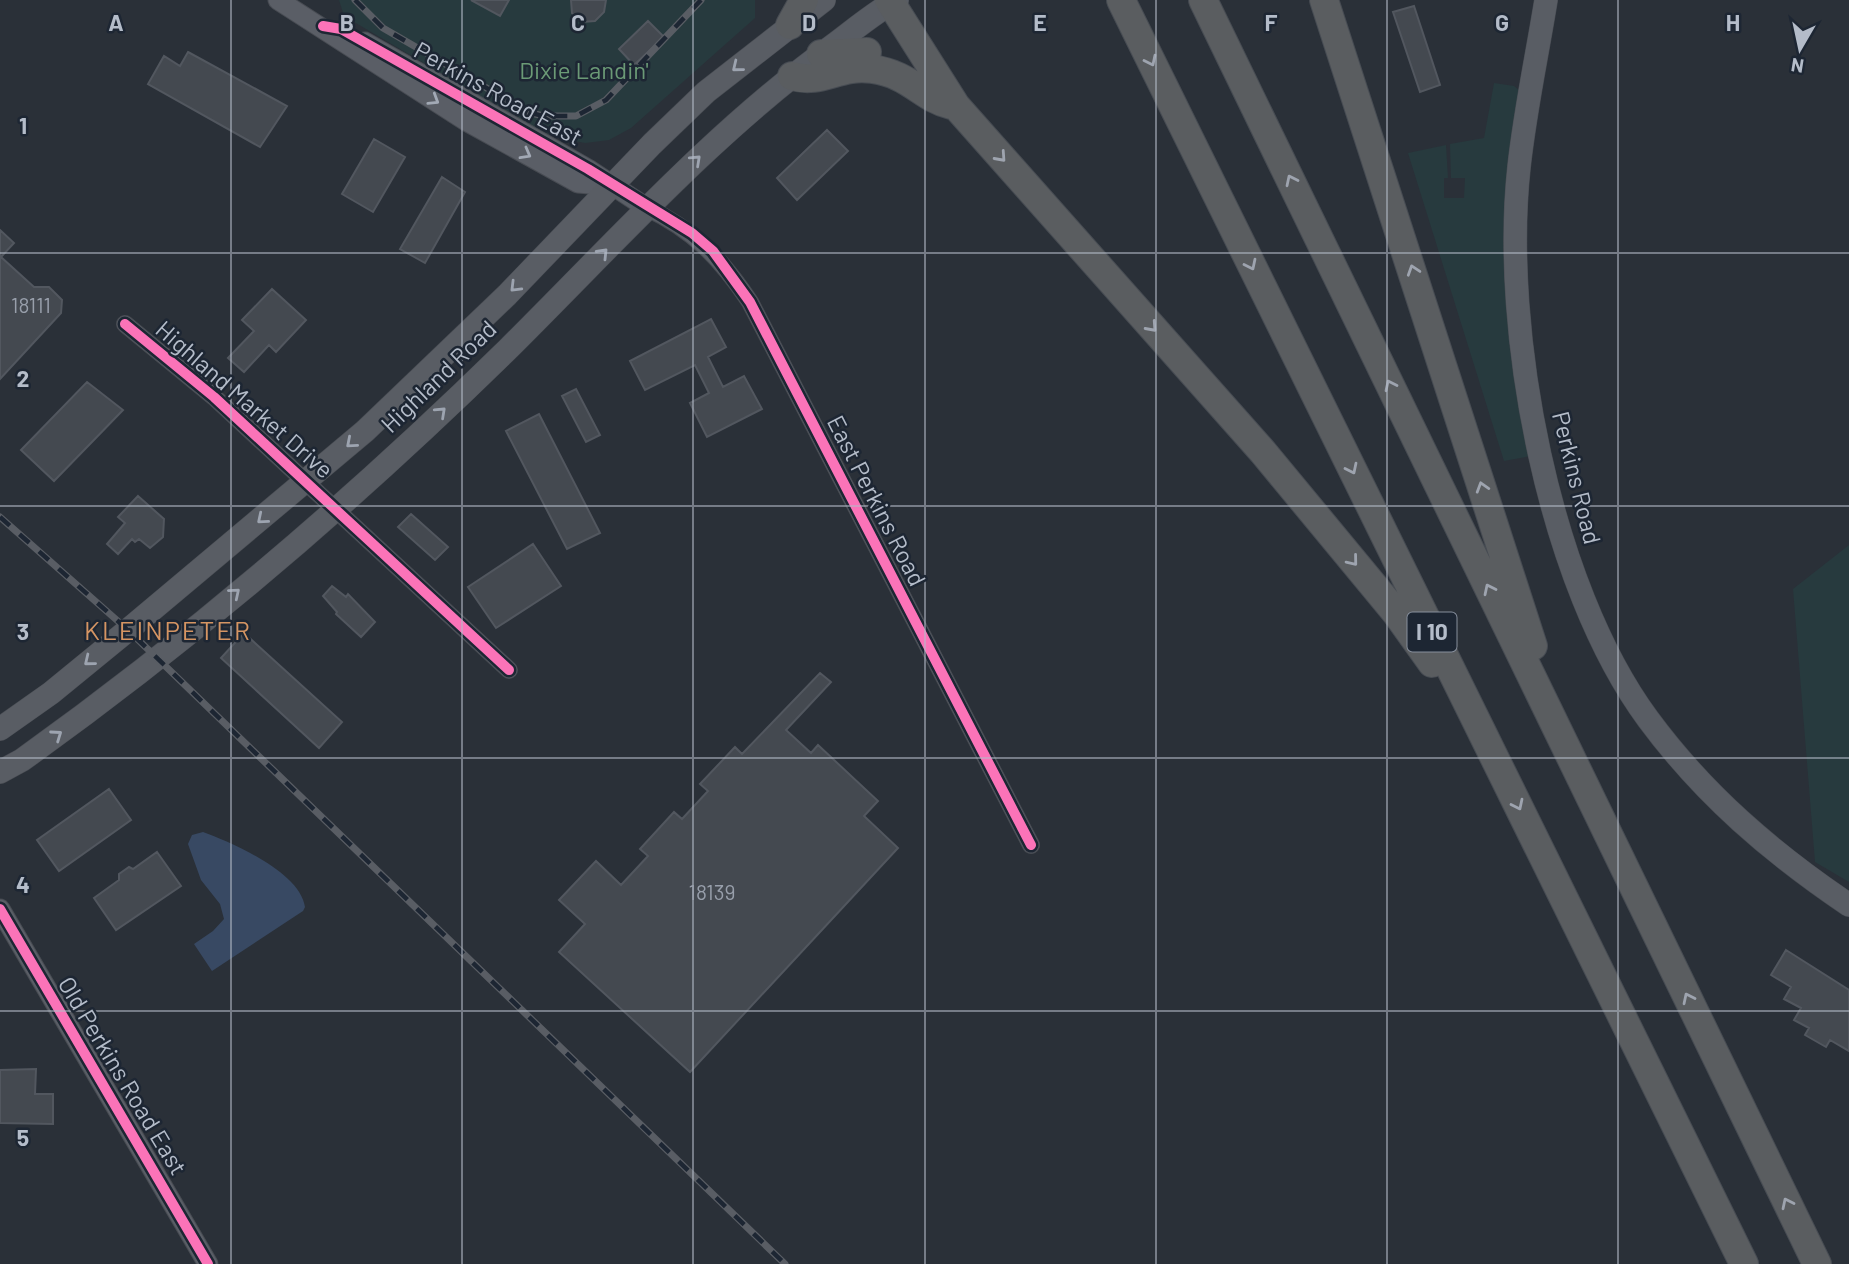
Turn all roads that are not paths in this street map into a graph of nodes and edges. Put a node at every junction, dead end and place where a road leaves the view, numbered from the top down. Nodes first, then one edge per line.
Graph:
1 (278, 0) edge
2 (804, 0) edge
3 (824, 0) edge
4 (1121, 0) edge
5 (1203, 0) edge
6 (1324, 0) edge
7 (1337, 0) edge
8 (1546, 0) edge
9 (892, 1) edge
10 (790, 25) junction
11 (821, 54) junction
12 (792, 76) junction
13 (939, 81) junction
14 (956, 106) junction
15 (614, 186) junction
16 (648, 208) junction
17 (1394, 212) junction
18 (125, 324) dead end
19 (306, 482) junction
20 (335, 509) junction
21 (509, 670) dead end
22 (0, 729) edge
23 (1562, 739) junction
24 (1494, 757) junction
25 (0, 772) edge
26 (1031, 845) dead end
27 (1849, 905) edge
28 (0, 909) edge
29 (208, 1264) edge
30 (1744, 1264) edge
31 (1817, 1264) edge

1 - 15 street, Perkins Road East
2 - 10 highway
3 - 10 main road, Highland Road
4 -> 24 highway, I 10
23 -> 5 highway
6 - 17 highway
7 - 17 highway
8 - 27 main road, Perkins Road
9 - 11 main road, Highland Road
9 - 13 highway
10 -> 15 main road, Highland Road
11 - 12 main road, Highland Road
11 - 13 highway
12 - 14 highway
16 -> 12 main road, Highland Road
13 - 14 highway
14 -> 24 highway
15 - 16 street, Perkins Road East
15 -> 19 main road, Highland Road
20 -> 16 main road, Highland Road
16 - 26 street, East Perkins Road
23 -> 17 highway
18 - 19 street, Highland Market Drive
19 - 20 street, Highland Market Drive
19 -> 22 main road, Highland Road
20 - 21 street, Highland Market Drive
25 -> 20 main road, Highland Road
31 -> 23 highway
24 -> 30 highway, I 10
28 - 29 street, Old Perkins Road East

